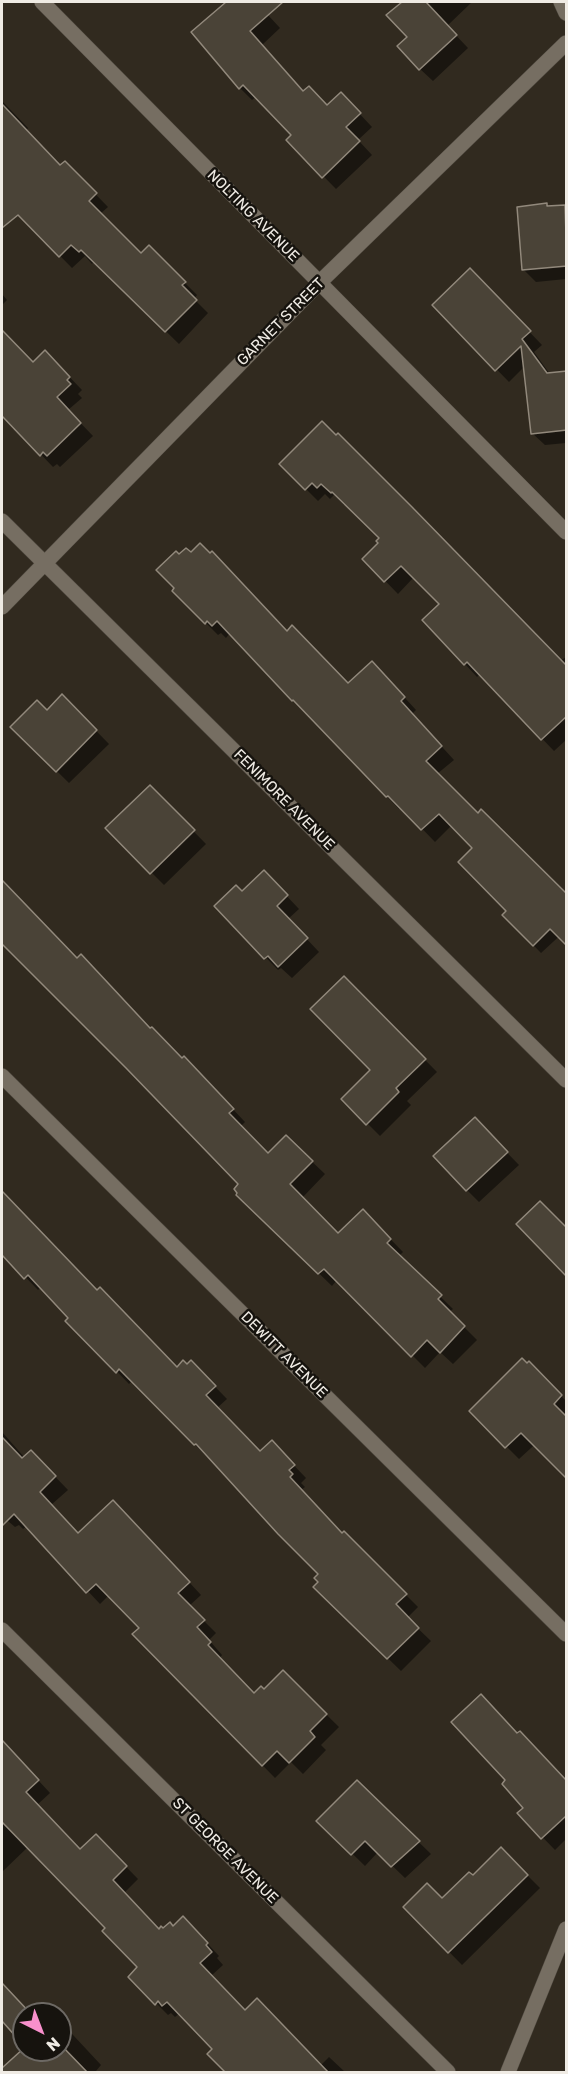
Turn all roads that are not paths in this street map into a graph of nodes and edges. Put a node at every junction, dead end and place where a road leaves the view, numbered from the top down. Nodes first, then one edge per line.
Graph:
1 (42, 2) edge
2 (567, 43) edge
3 (319, 283) junction
4 (2, 520) edge
5 (567, 532) edge
6 (44, 563) junction
7 (2, 607) edge
8 (2, 1076) edge
9 (567, 1080) edge
10 (2, 1630) edge
11 (567, 1634) edge
12 (567, 1929) edge
13 (448, 2073) edge
14 (508, 2073) edge

1 - 3 street, NOLTING AVENUE
2 - 3 street, GARNET STREET
3 - 5 street, NOLTING AVENUE
3 - 6 street, GARNET STREET
4 - 6 street, FENIMORE AVENUE
6 - 7 street, GARNET STREET
6 - 9 street, FENIMORE AVENUE
8 - 11 street, DEWITT AVENUE
10 - 13 street, ST GEORGE AVENUE
12 - 14 street

